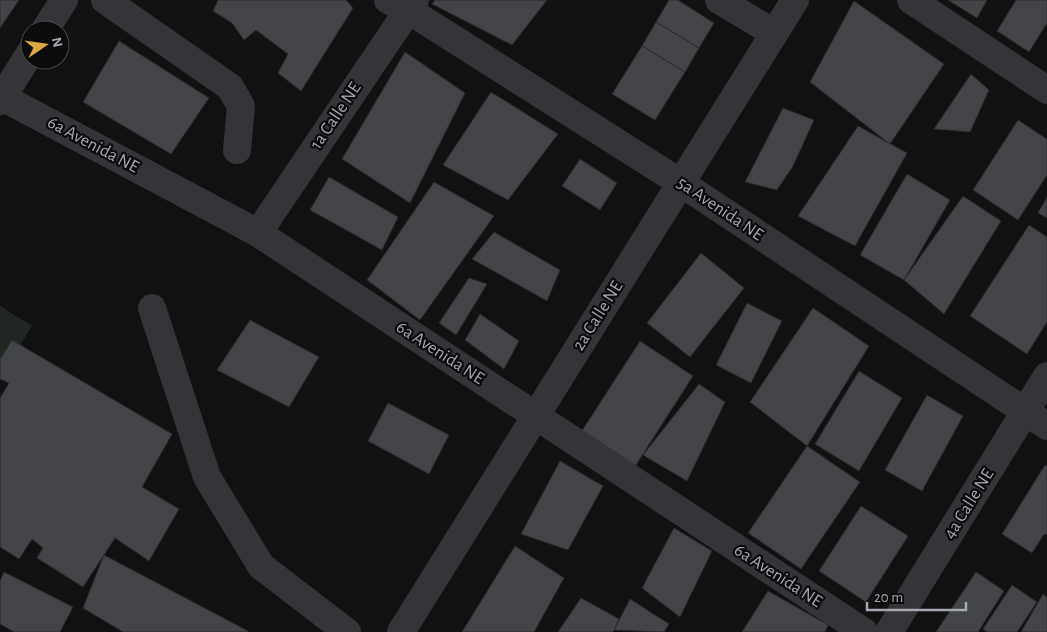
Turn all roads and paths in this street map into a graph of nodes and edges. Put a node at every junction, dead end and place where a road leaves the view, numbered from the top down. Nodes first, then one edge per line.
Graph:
1 (64, 0) edge
2 (106, 0) edge
3 (719, 0) edge
4 (795, 0) edge
5 (911, 0) edge
6 (404, 3) edge
7 (51, 20) edge
8 (774, 33) junction
9 (20, 69) edge
10 (1047, 90) edge
11 (1, 98) edge
12 (237, 150) dead end
13 (682, 183) junction
14 (258, 233) junction
15 (152, 308) dead end
16 (1047, 376) edge
17 (536, 416) junction
18 (1036, 420) edge
19 (348, 632) edge
20 (401, 632) edge
21 (864, 632) edge
22 (890, 632) edge

1 - 7 street
2 - 12 street
3 - 8 street
4 - 8 street, 2a Calle NE
5 - 10 street
6 - 13 street, 5a Avenida NE
6 - 14 street, 1a Calle NE
8 - 13 street, 2a Calle NE
9 - 11 street
11 - 14 street, 6a Avenida NE
13 - 17 street, 2a Calle NE
13 - 18 street, 5a Avenida NE
14 - 17 street, 6a Avenida NE
15 - 19 street
16 - 18 street, 4a Calle NE
17 - 20 street, 2a Calle NE
17 - 21 street, 6a Avenida NE
18 - 22 street, 4a Calle NE

